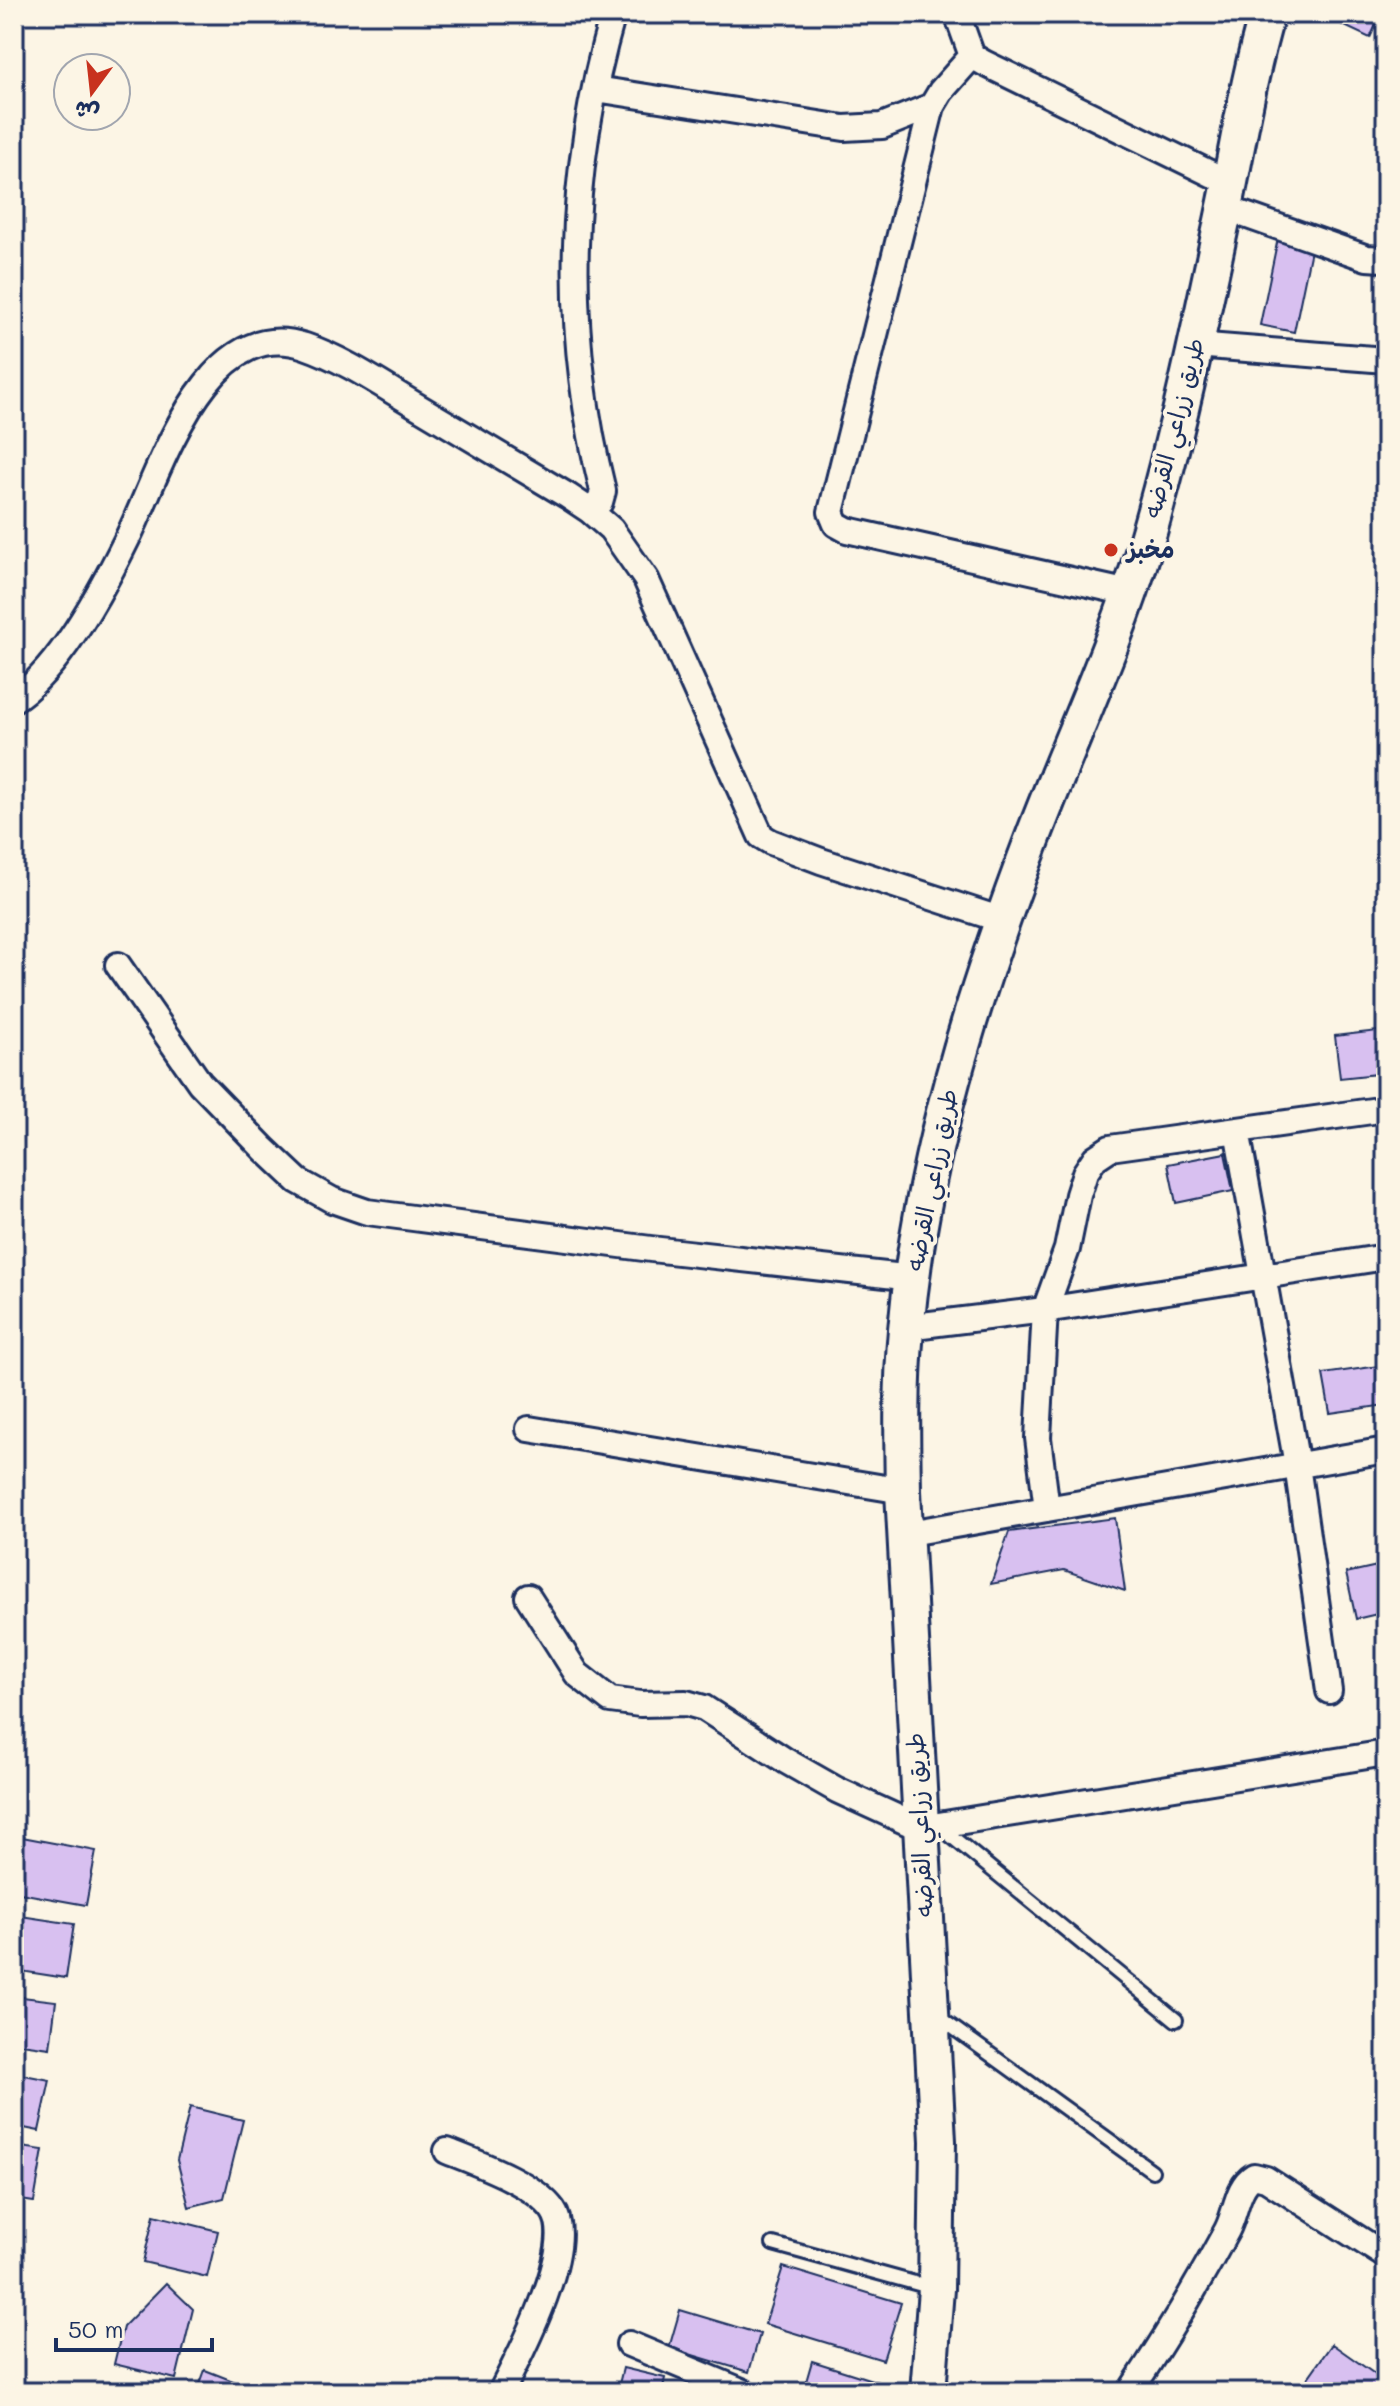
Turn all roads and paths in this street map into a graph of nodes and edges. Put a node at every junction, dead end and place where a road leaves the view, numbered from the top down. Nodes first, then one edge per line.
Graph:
1 (613, 14) edge
2 (957, 14) edge
3 (1267, 14) edge
4 (972, 56) junction
5 (596, 89) junction
6 (932, 106) junction
7 (1227, 196) junction
8 (1386, 257) edge
9 (1195, 345) junction
10 (1386, 360) edge
11 (589, 510) junction
12 (1129, 593) junction
13 (14, 699) edge
14 (1002, 920) junction
15 (118, 965) dead end
16 (1386, 1109) edge
17 (1237, 1130) junction
18 (1386, 1257) edge
19 (1263, 1276) junction
20 (913, 1278) junction
21 (1045, 1310) junction
22 (906, 1327) junction
23 (529, 1429) dead end
24 (1386, 1450) edge
25 (1297, 1465) junction
26 (903, 1491) junction
27 (1047, 1509) junction
28 (903, 1534) junction
29 (528, 1597) dead end
30 (1329, 1691) dead end
31 (1386, 1753) edge
32 (930, 1827) junction
33 (930, 2011) junction
34 (1176, 2020) dead end
35 (447, 2151) dead end
36 (1152, 2171) dead end
37 (773, 2244) dead end
38 (1386, 2256) edge
39 (936, 2289) junction
40 (629, 2344) dead end
41 (501, 2392) edge
42 (744, 2392) edge
43 (928, 2392) edge
44 (1130, 2392) edge

1 - 5 street
2 - 4 street
3 - 7 main road, طريق زراعي القرضه
4 - 6 street
4 - 7 street
5 - 6 street
5 - 11 street
6 - 12 street
7 - 8 street
7 - 9 main road, طريق زراعي القرضه
9 - 10 street
9 - 12 main road, طريق زراعي القرضه
11 - 13 street
11 - 14 street
12 - 14 main road, طريق زراعي القرضه
14 - 20 main road, طريق زراعي القرضه
15 - 20 street
16 - 17 street
17 - 19 street
17 - 21 street
18 - 19 street
19 - 21 street
19 - 25 street
20 - 22 main road, طريق زراعي القرضه
21 - 22 street
21 - 27 street
22 - 26 main road, طريق زراعي القرضه
23 - 26 street
24 - 25 street
25 - 27 street
25 - 30 street
26 - 28 main road, طريق زراعي القرضه
27 - 28 street
28 - 32 main road, طريق زراعي القرضه
29 - 32 street
31 - 32 street
32 - 33 main road, طريق زراعي القرضه
32 - 34 lane
33 - 36 lane
33 - 39 main road, طريق زراعي القرضه
35 - 41 street
37 - 39 lane
38 - 44 street
39 - 43 main road, طريق زراعي القرضه
40 - 42 street

